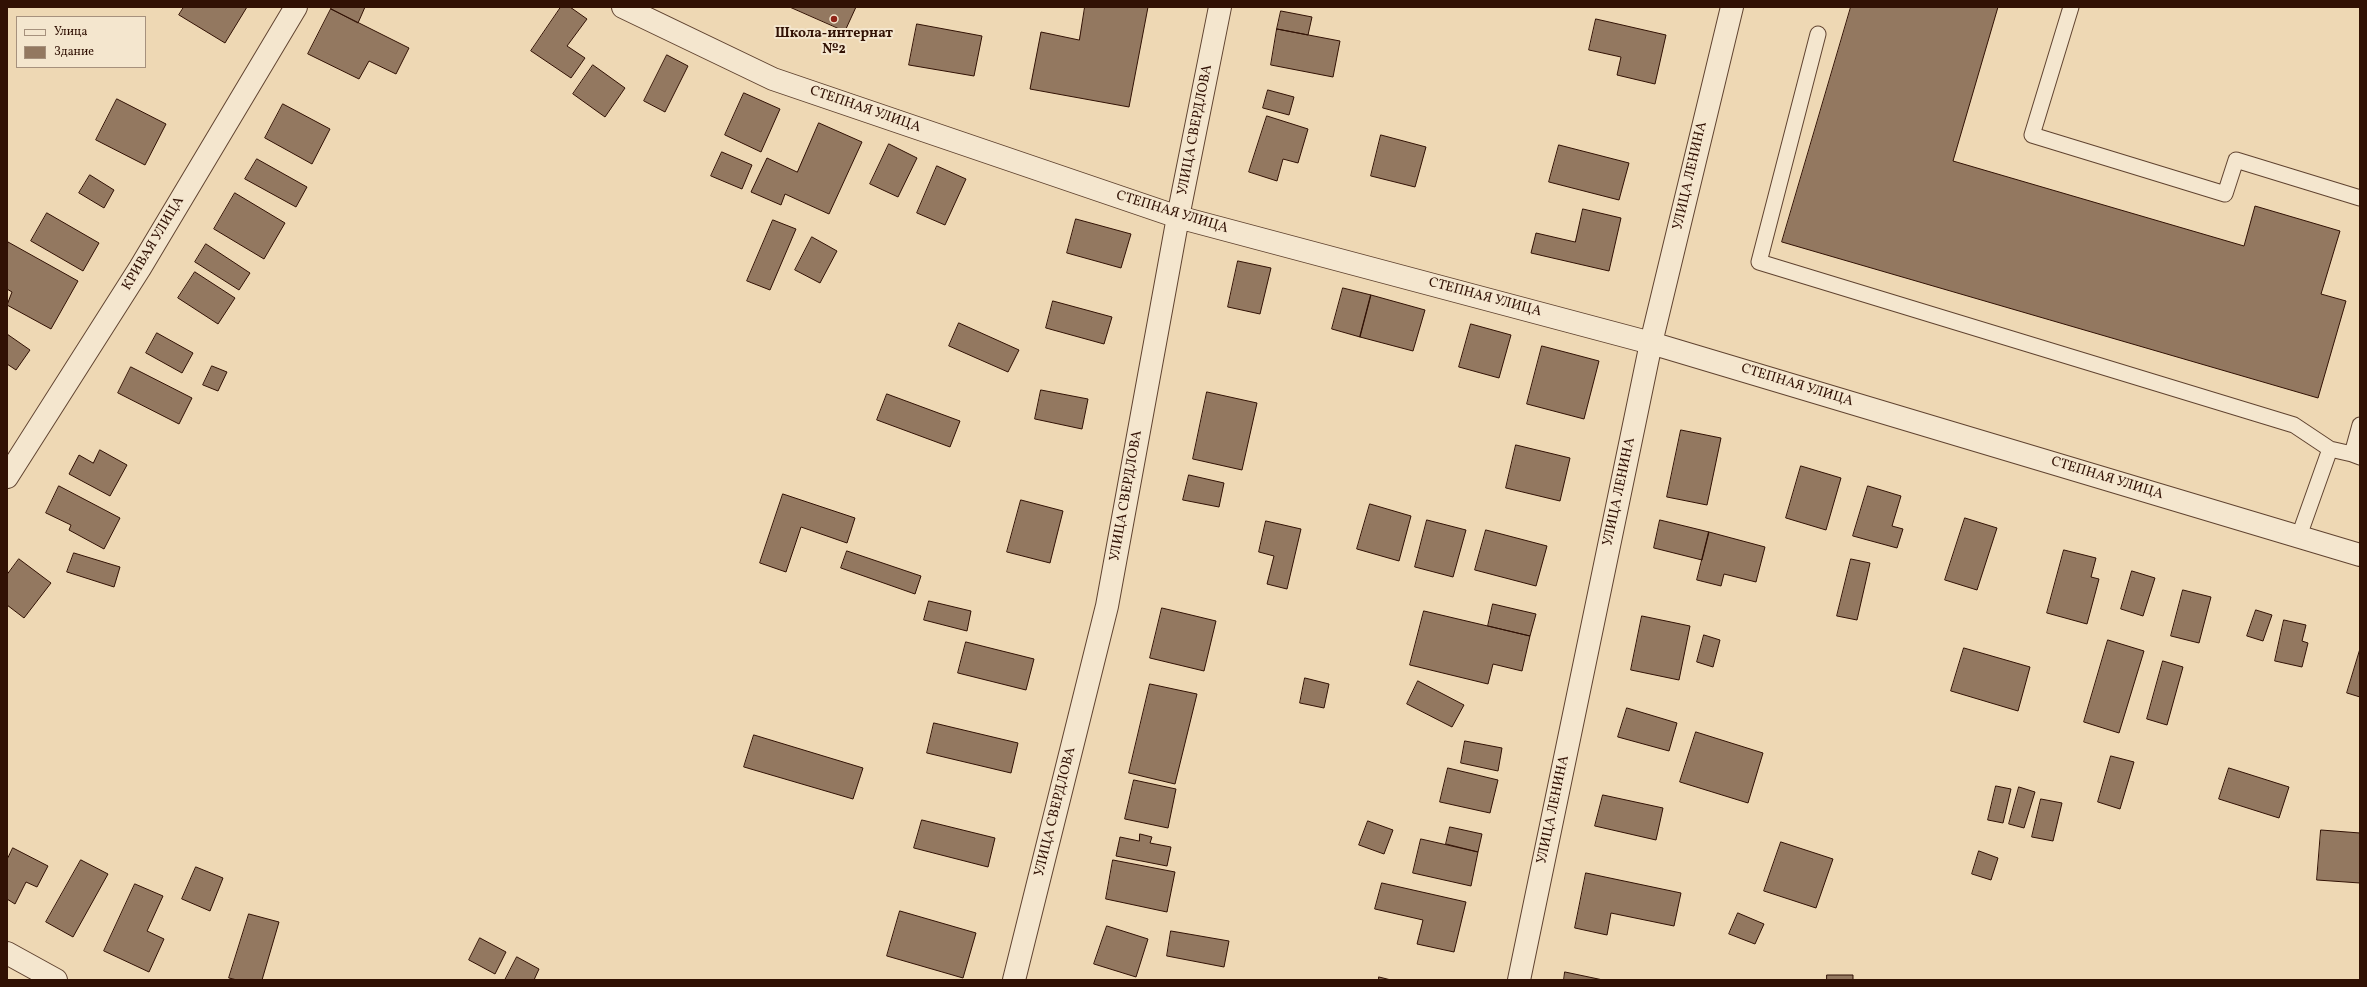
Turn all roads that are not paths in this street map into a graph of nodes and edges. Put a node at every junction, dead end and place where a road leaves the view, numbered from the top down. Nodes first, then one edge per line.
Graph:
1 (296, 7) edge
2 (622, 7) edge
3 (1220, 7) edge
4 (1732, 7) edge
5 (2071, 7) edge
6 (1818, 34) dead end
7 (2360, 198) edge
8 (1178, 217) junction
9 (1651, 343) junction
10 (2360, 425) edge
11 (2330, 449) junction
12 (2356, 455) edge
13 (7, 477) edge
14 (2299, 536) junction
15 (2360, 555) edge
16 (7, 953) edge
17 (56, 980) edge
18 (1014, 980) edge
19 (1519, 980) edge

1 - 13 street, КРИВАЯ УЛИЦА
2 - 8 street, СТЕПНАЯ УЛИЦА
3 - 8 street, УЛИЦА СВЕРДЛОВА
4 - 9 street, УЛИЦА ЛЕНИНА
5 - 7 lane
6 - 11 lane
8 - 9 street, СТЕПНАЯ УЛИЦА
8 - 18 street, УЛИЦА СВЕРДЛОВА
9 - 14 street, СТЕПНАЯ УЛИЦА
9 - 19 street, УЛИЦА ЛЕНИНА
10 - 12 lane
11 - 12 lane
11 - 14 lane
14 - 15 street, СТЕПНАЯ УЛИЦА
16 - 17 street

